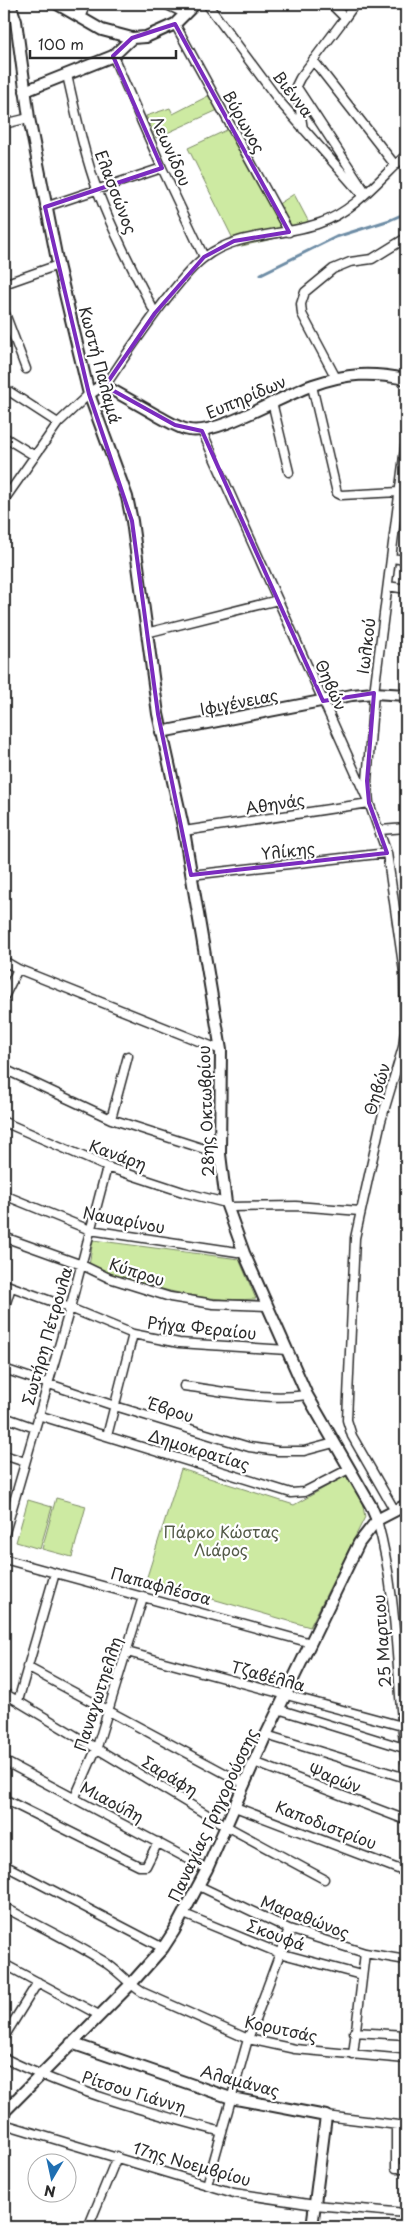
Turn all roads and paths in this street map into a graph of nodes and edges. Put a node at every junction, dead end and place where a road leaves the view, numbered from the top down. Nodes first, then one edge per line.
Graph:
1 (10, 4) edge
2 (57, 4) edge
3 (86, 4) edge
4 (165, 4) edge
5 (194, 4) edge
6 (206, 4) edge
7 (331, 4) edge
8 (355, 4) edge
9 (4, 11) edge
10 (186, 14) junction
11 (80, 17) junction
12 (345, 18) junction
13 (175, 24) junction
14 (132, 38) junction
15 (113, 56) junction
16 (313, 60) junction
17 (67, 75) junction
18 (296, 86) junction
19 (25, 91) junction
20 (29, 118) junction
21 (4, 124) edge
22 (304, 130) junction
23 (406, 155) edge
24 (395, 164) junction
25 (162, 168) junction
26 (98, 191) junction
27 (364, 195) junction
28 (45, 208) junction
29 (289, 232) junction
30 (406, 238) edge
31 (204, 257) junction
32 (58, 265) junction
33 (4, 284) edge
34 (4, 311) edge
35 (155, 313) junction
36 (26, 369) dead end
37 (336, 378) junction
38 (406, 379) edge
39 (105, 386) junction
40 (312, 386) junction
41 (4, 388) edge
42 (89, 394) junction
43 (272, 402) junction
44 (58, 423) junction
45 (202, 432) junction
46 (4, 437) edge
47 (406, 440) edge
48 (35, 456) junction
49 (289, 472) dead end
50 (401, 496) edge
51 (4, 500) edge
52 (392, 558) junction
53 (406, 560) edge
54 (388, 586) junction
55 (406, 589) edge
56 (278, 600) junction
57 (146, 633) junction
58 (374, 693) junction
59 (406, 695) edge
60 (323, 701) junction
61 (161, 732) junction
62 (369, 803) junction
63 (406, 828) edge
64 (380, 830) junction
65 (184, 831) junction
66 (387, 853) junction
67 (191, 875) junction
68 (4, 961) edge
69 (18, 969) junction
70 (4, 997) edge
71 (221, 1050) junction
72 (128, 1056) dead end
73 (4, 1069) edge
74 (111, 1119) junction
75 (4, 1122) edge
76 (220, 1154) junction
77 (107, 1167) junction
78 (4, 1195) edge
79 (227, 1205) junction
80 (360, 1211) junction
81 (90, 1230) junction
82 (4, 1237) edge
83 (244, 1253) junction
84 (82, 1265) junction
85 (7, 1286) edge
86 (267, 1306) junction
87 (70, 1308) junction
88 (4, 1309) edge
89 (133, 1334) junction
90 (287, 1350) junction
91 (4, 1369) edge
92 (47, 1383) junction
93 (184, 1386) dead end
94 (307, 1395) junction
95 (115, 1406) junction
96 (38, 1415) junction
97 (4, 1417) edge
98 (35, 1428) junction
99 (108, 1436) junction
100 (334, 1443) junction
101 (4, 1455) edge
102 (25, 1462) junction
103 (349, 1469) junction
104 (406, 1505) edge
105 (395, 1511) junction
106 (377, 1520) junction
107 (4, 1536) edge
108 (4, 1559) edge
109 (55, 1573) junction
110 (143, 1597) junction
111 (311, 1643) junction
112 (127, 1652) junction
113 (27, 1667) junction
114 (4, 1693) edge
115 (285, 1696) junction
116 (18, 1701) junction
117 (278, 1709) junction
118 (108, 1711) junction
119 (402, 1726) junction
120 (266, 1735) junction
121 (97, 1748) junction
122 (404, 1748) junction
123 (4, 1761) edge
124 (254, 1762) junction
125 (406, 1762) edge
126 (406, 1778) edge
127 (245, 1784) junction
128 (75, 1797) junction
129 (4, 1799) edge
130 (235, 1806) junction
131 (406, 1820) edge
132 (226, 1826) junction
133 (158, 1842) junction
134 (4, 1865) edge
135 (207, 1870) junction
136 (406, 1872) edge
137 (324, 1879) dead end
138 (199, 1886) junction
139 (4, 1907) edge
140 (184, 1914) junction
141 (290, 1928) junction
142 (162, 1948) junction
143 (279, 1952) junction
144 (365, 1953) junction
145 (406, 1960) edge
146 (4, 1964) edge
147 (361, 1975) junction
148 (38, 1982) junction
149 (130, 1985) junction
150 (99, 2015) junction
151 (354, 2032) junction
152 (406, 2035) edge
153 (4, 2038) edge
154 (248, 2039) junction
155 (71, 2043) junction
156 (353, 2055) junction
157 (4, 2058) edge
158 (406, 2058) edge
159 (39, 2076) junction
160 (231, 2098) junction
161 (4, 2112) edge
162 (326, 2116) junction
163 (4, 2124) edge
164 (396, 2125) junction
165 (406, 2126) edge
166 (222, 2132) junction
167 (117, 2158) junction
168 (406, 2168) edge
169 (207, 2185) junction
170 (315, 2205) junction
171 (406, 2213) edge
172 (99, 2227) edge
173 (312, 2227) edge
174 (405, 2227) edge

1 - 9 street
1 - 19 street, Κωστή Παλαμά
2 - 11 street
3 - 11 street
4 - 10 street
5 - 10 street
6 - 22 street, Βιέννα
7 - 12 street
8 - 12 street
10 - 13 street
11 - 14 street
12 - 16 street
13 - 14 street
13 - 29 street, Βύρωνος
14 - 15 street
15 - 17 street
15 - 25 street, Λεωνίδου
16 - 18 street
16 - 24 street
17 - 19 street
17 - 26 street, Ελασσώνος
18 - 22 street
18 - 27 street
19 - 20 street, Κωστή Παλαμά
20 - 21 street
20 - 28 street, Κωστή Παλαμά
22 - 27 street, Βιέννα
23 - 24 street
24 - 27 street
25 - 26 street
25 - 31 street, Λεωνίδου
26 - 28 street
26 - 35 street, Ελασσώνος
27 - 29 street
28 - 32 street, Κωστή Παλαμά
29 - 31 street
30 - 37 street
31 - 35 street
32 - 33 street
32 - 42 street, Κωστή Παλαμά
34 - 36 street
35 - 39 street
37 - 38 street, Ευπηρίδων
37 - 40 street, Ευπηρίδων
39 - 42 street
39 - 45 street, Ευπηρίδων
40 - 43 street, Ευπηρίδων
40 - 50 street
41 - 44 street
42 - 44 street
42 - 57 street, Κωστή Παλαμά
43 - 45 street, Ευπηρίδων
43 - 49 street
44 - 48 street
45 - 56 street, Θηβών
46 - 48 street
47 - 50 street, Ιωλκού
48 - 51 street
50 - 52 street, Ιωλκού
52 - 53 street
52 - 54 street, Ιωλκού
54 - 55 street
54 - 58 street, Ιωλκού
56 - 57 street
56 - 60 street, Θηβών
57 - 61 street, Κωστή Παλαμά
58 - 59 street
58 - 60 street, Ιφιγένειας
58 - 62 street, Ιωλκού
60 - 61 street, Ιφιγένειας
60 - 62 street, Θηβών
61 - 65 street, 28ης Οκτωβρίου
62 - 64 street, Θηβών
62 - 65 street, Αθηνάς
63 - 64 street
64 - 66 street, Θηβών
65 - 67 street, 28ης Οκτωβρίου
66 - 67 street, Υλίκης
66 - 80 street, Θηβών
67 - 71 street, 28ης Οκτωβρίου
68 - 69 street
69 - 70 street
69 - 71 street
71 - 76 street, 28ης Οκτωβρίου
72 - 74 street
73 - 74 street
74 - 76 street
75 - 77 street, Κανάρη
76 - 79 street, 28ης Οκτωβρίου
77 - 79 street, Κανάρη
77 - 81 street, Σωτήρη Πέτρουλα
78 - 81 street, Ναυαρίνου
79 - 80 street, Κανάρη
79 - 83 street, 28ης Οκτωβρίου
80 - 105 street, Θηβών
81 - 83 street, Ναυαρίνου
81 - 84 street, Σωτήρη Πέτρουλα
82 - 84 street, Κύπρου
83 - 86 street, 28ης Οκτωβρίου
84 - 86 street, Κύπρου
84 - 87 street, Σωτήρη Πέτρουλα
85 - 87 street, Ρήγα Φεραίου
85 - 88 street
86 - 90 street, 28ης Οκτωβρίου
87 - 89 street, Ρήγα Φεραίου
87 - 92 street, Σωτήρη Πέτρουλα
89 - 90 street, Ρήγα Φεραίου
89 - 95 street
90 - 94 street, 28ης Οκτωβρίου
91 - 92 street, Έβρου
92 - 95 street, Έβρου
92 - 96 street, Σωτήρη Πέτρουλα
93 - 94 street
94 - 100 street, 28ης Οκτωβρίου
95 - 99 street
95 - 100 street, Έβρου
96 - 98 street, Σωτήρη Πέτρουλα
96 - 99 street, Δημοκρατίας
97 - 98 street
98 - 102 street, Σωτήρη Πέτρουλα
99 - 103 street, Δημοκρατίας
100 - 103 street, 28ης Οκτωβρίου
101 - 102 street
102 - 107 street, Σωτήρη Πέτρουλα
103 - 106 street, 28ης Οκτωβρίου
104 - 105 street, Παναγίας Γρηγορούσσης
105 - 106 street, Παναγίας Γρηγορούσσης
106 - 111 street, Παναγίας Γρηγορούσσης
106 - 119 street, 25 Μαρτιου
108 - 109 street, Παπαφλέσσα
109 - 110 street, Παπαφλέσσα
109 - 113 street
110 - 111 street, Παπαφλέσσα
110 - 112 street, Παναγωτηελλη
111 - 115 street, Παναγίας Γρηγορούσσης
112 - 115 street, Τζαβέλλα
112 - 118 street, Παναγωτηελλη
113 - 116 street
113 - 118 street
114 - 116 street, Σαράφη
115 - 117 street, Παναγίας Γρηγορούσσης
115 - 119 street, Τζαβέλλα
116 - 121 street, Σαράφη
117 - 120 street, Παναγίας Γρηγορούσσης
117 - 122 street
118 - 121 street, Παναγωτηελλη
118 - 127 street
119 - 122 street, 25 Μαρτιου
120 - 124 street, Παναγίας Γρηγορούσσης
120 - 126 street
121 - 128 street, Παναγωτηελλη
121 - 132 street, Σαράφη
122 - 125 street, 25 Μαρτιου
123 - 128 street, Μιαούλη
124 - 127 street, Παναγίας Γρηγορούσσης
124 - 131 street, Ψαρών
127 - 130 street, Παναγίας Γρηγορούσσης
128 - 133 street, Μιαούλη
129 - 133 street
130 - 132 street, Παναγίας Γρηγορούσσης
130 - 136 street, Καποδιστρίου
132 - 135 street, Παναγίας Γρηγορούσσης
132 - 137 street, Σαράφη
133 - 135 street, Μιαούλη
134 - 142 street
135 - 138 street, Παναγίας Γρηγορούσσης
138 - 140 street, Παναγίας Γρηγορούσσης
138 - 141 street, Μαραθώνος
139 - 149 street, Κορυτσάς
140 - 142 street, Παναγίας Γρηγορούσσης
140 - 143 street, Σκουφά
141 - 143 street
141 - 144 street, Μαραθώνος
142 - 149 street, Παναγίας Γρηγορούσσης
143 - 147 street, Σκουφά
143 - 154 street
144 - 145 street, Μαραθώνος
144 - 147 street
146 - 148 street
147 - 151 street
148 - 150 street
148 - 153 street
149 - 150 street, Παναγίας Γρηγορούσσης
149 - 154 street, Κορυτσάς
150 - 155 street, Παναγίας Γρηγορούσσης
151 - 152 street
151 - 156 street
154 - 156 street, Κορυτσάς
154 - 160 street
155 - 159 street, Παναγίας Γρηγορούσσης
155 - 160 street, Αλαμάνας
156 - 158 street, Κορυτσάς
157 - 159 street, Ρίτσου Γιάννη
159 - 161 street, Παναγίας Γρηγορούσσης
159 - 166 street, Ρίτσου Γιάννη
160 - 162 street, Αλαμάνας
160 - 166 street
162 - 164 street, Αλαμάνας
162 - 170 street
163 - 167 street, 17ης Νοεμβρίου
164 - 165 street, Αλαμάνας
164 - 168 street
166 - 169 street
167 - 169 street, 17ης Νοεμβρίου
167 - 172 street
169 - 170 street, 17ης Νοεμβρίου
170 - 171 street, 17ης Νοεμβρίου
170 - 173 street
171 - 174 street

